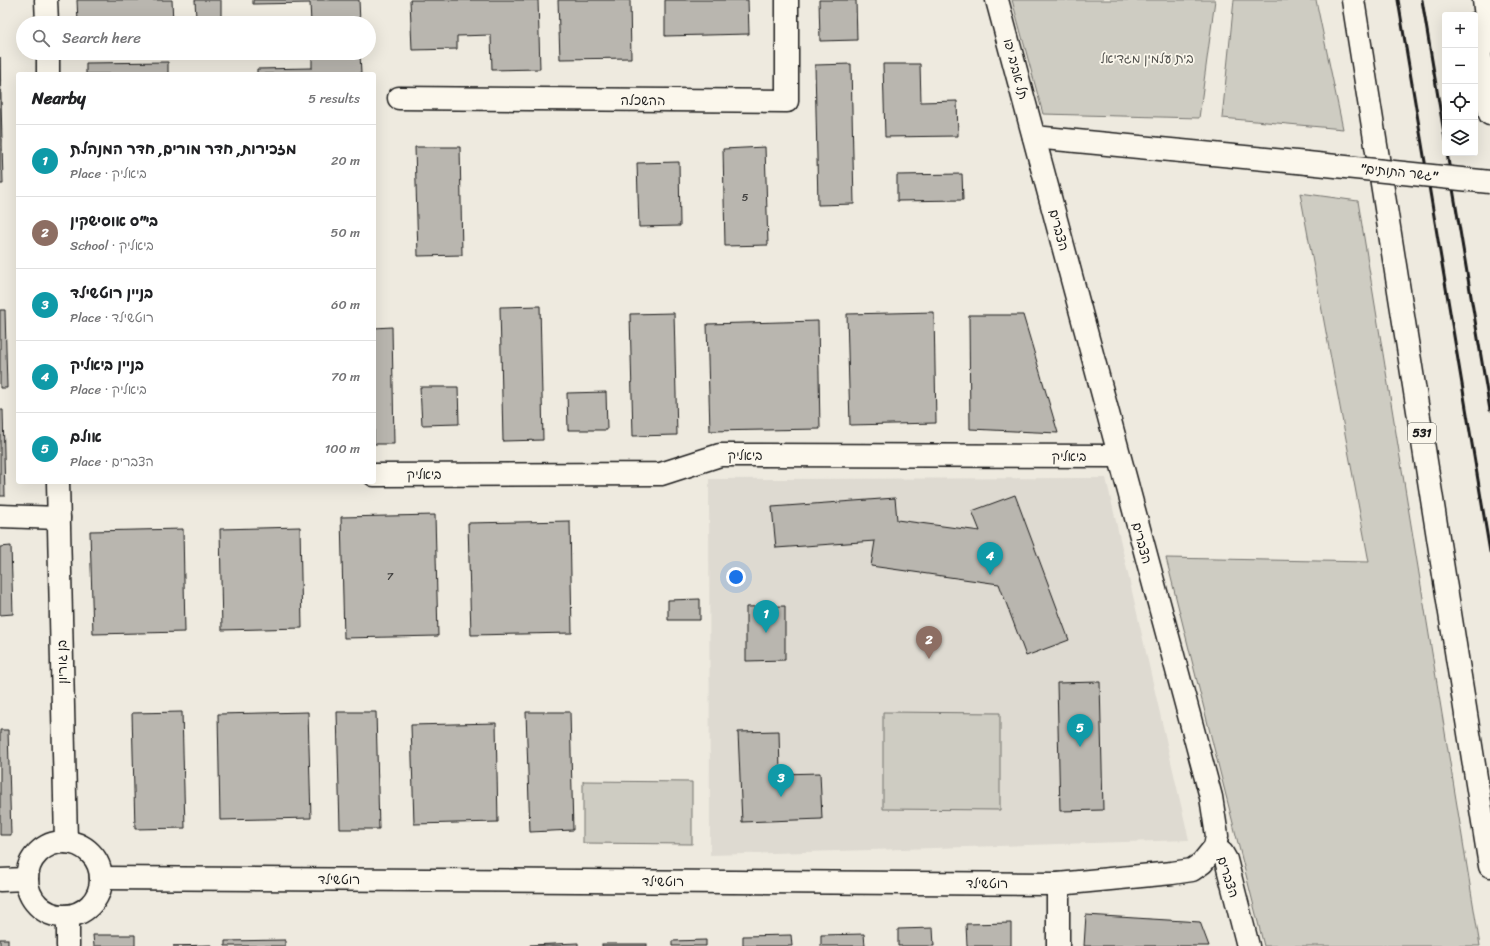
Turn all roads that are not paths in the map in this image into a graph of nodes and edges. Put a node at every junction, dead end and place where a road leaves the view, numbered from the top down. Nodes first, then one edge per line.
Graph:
1 (46, 0) edge
2 (787, 0) edge
3 (997, 0) edge
4 (1348, 0) edge
5 (1353, 0) edge
6 (1471, 0) edge
7 (1484, 0) edge
8 (1473, 12) edge
9 (47, 16) edge
10 (1478, 42) edge
11 (1490, 54) edge
12 (48, 60) edge
13 (48, 72) edge
14 (399, 98) dead end
15 (1371, 112) junction
16 (1490, 114) edge
17 (1034, 138) junction
18 (1490, 182) edge
19 (1119, 456) junction
20 (376, 474) edge
21 (58, 484) edge
22 (0, 516) edge
23 (59, 518) junction
24 (66, 842) junction
25 (1215, 847) junction
26 (1490, 866) edge
27 (101, 878) junction
28 (0, 880) edge
29 (27, 880) junction
30 (1058, 884) junction
31 (68, 916) junction
32 (68, 946) edge
33 (1058, 946) edge
34 (1248, 946) edge

1 - 9 main road
2 - 14 main road, ההשכלה
3 - 17 main road, תל אביב יפו
4 - 15 main road
5 - 15 main road, 531
6 - 8 main road
7 - 11 main road
10 - 16 main road
12 - 13 main road
15 - 26 main road, 531
17 - 18 main road, "גשר התותים", bridge
17 - 19 main road, הצברים
19 - 20 main road, ביאליק
19 - 25 main road, הצברים
21 - 23 main road, בן גוריון
22 - 23 main road
23 - 24 main road, בן גוריון
24 - 27 main road
24 - 29 main road
25 - 30 main road, רוטשילד
25 - 34 main road, הצברים
27 - 30 main road, רוטשילד
27 - 31 main road
28 - 29 main road
29 - 31 main road
30 - 33 main road
31 - 32 main road

